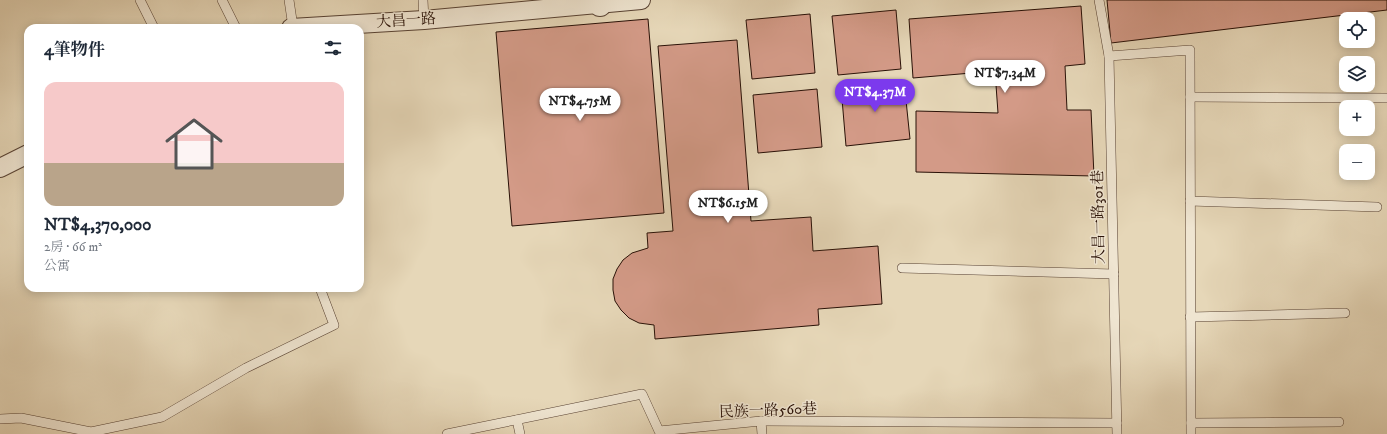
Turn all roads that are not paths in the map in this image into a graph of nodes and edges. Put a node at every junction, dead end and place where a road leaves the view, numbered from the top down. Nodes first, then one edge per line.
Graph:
1 (140, 0) edge
2 (222, 0) edge
3 (289, 0) edge
4 (423, 0) edge
5 (641, 0) edge
6 (1099, 0) edge
7 (600, 2) edge
8 (424, 20) junction
9 (152, 24) edge
10 (234, 24) edge
11 (292, 24) edge
12 (358, 24) edge
13 (1109, 56) junction
14 (1190, 97) junction
15 (1387, 98) edge
16 (24, 156) edge
17 (0, 168) edge
18 (1190, 202) junction
19 (1377, 207) dead end
20 (902, 268) dead end
21 (1114, 274) junction
22 (322, 292) edge
23 (1344, 313) dead end
24 (1190, 317) junction
25 (0, 419) edge
26 (516, 420) junction
27 (761, 421) junction
28 (1339, 422) dead end
29 (1117, 423) junction
30 (1191, 423) junction
31 (447, 434) edge
32 (520, 434) edge
33 (762, 434) edge
34 (1117, 434) edge
35 (1191, 434) edge

1 - 9 lane
2 - 10 lane
3 - 11 lane
4 - 8 lane
5 - 7 street, 大昌一路
6 - 13 lane, 大昌一路301巷
7 - 8 street, 大昌一路
8 - 12 street, 大昌一路
13 - 14 lane
13 - 21 lane, 大昌一路301巷
14 - 15 lane
14 - 18 lane
16 - 17 street
18 - 19 lane
18 - 24 lane
20 - 21 lane
21 - 29 lane, 大昌一路301巷
22 - 25 lane
23 - 24 lane
24 - 30 lane
26 - 27 lane, 民族一路560巷
26 - 31 lane, 民族一路560巷
26 - 32 lane
27 - 29 lane, 民族一路560巷
27 - 33 lane
28 - 30 lane
29 - 34 lane, 大昌一路301巷
30 - 35 lane

